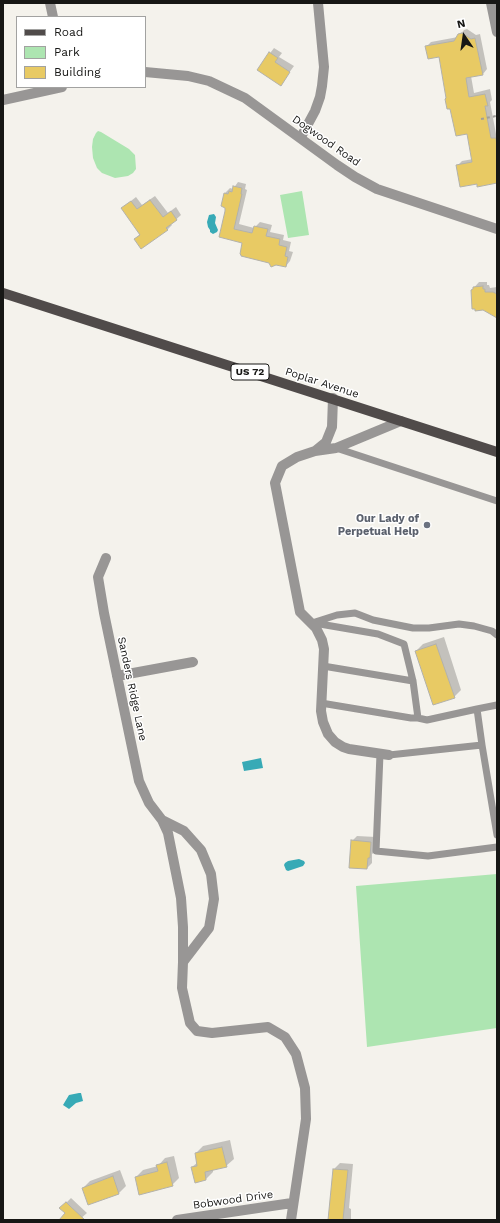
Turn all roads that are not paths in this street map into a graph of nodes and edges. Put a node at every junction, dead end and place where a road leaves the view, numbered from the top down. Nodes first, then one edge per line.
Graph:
1 (50, 3) edge
2 (318, 3) edge
3 (491, 3) edge
4 (53, 16) edge
5 (497, 32) edge
6 (146, 72) edge
7 (57, 88) edge
8 (3, 100) edge
9 (301, 137) junction
10 (497, 229) edge
11 (3, 293) edge
12 (333, 398) junction
13 (401, 421) junction
14 (336, 448) junction
15 (315, 452) junction
16 (497, 452) edge
17 (497, 501) edge
18 (106, 558) dead end
19 (312, 622) junction
20 (497, 635) edge
21 (193, 662) dead end
22 (323, 666) junction
23 (117, 676) junction
24 (413, 681) junction
25 (321, 703) junction
26 (497, 705) edge
27 (477, 709) junction
28 (418, 718) junction
29 (482, 744) junction
30 (385, 754) junction
31 (162, 820) junction
32 (497, 835) edge
33 (497, 847) edge
34 (183, 962) junction
35 (292, 1203) junction
36 (177, 1220) edge
37 (291, 1220) edge

1 - 4 street
2 - 9 street
3 - 5 street
6 - 9 street, Dogwood Road
7 - 8 street
9 - 10 street, Dogwood Road
11 - 12 main road, Poplar Avenue / US 72
12 - 13 main road, Poplar Avenue / US 72
12 - 15 street
13 - 14 street
13 - 16 main road, Poplar Avenue / US 72
14 - 15 street
14 - 17 lane
15 - 19 street
18 - 23 street, Sanders Ridge Lane
19 - 20 lane
19 - 22 street
19 - 24 lane
21 - 23 street
22 - 24 lane
22 - 25 street
23 - 31 street, Sanders Ridge Lane
24 - 28 lane
25 - 28 lane
25 - 30 street
26 - 27 lane
27 - 28 lane
27 - 29 lane
29 - 30 lane
29 - 32 lane
30 - 33 lane
31 - 34 street, Sanders Ridge Lane
31 - 34 street, Sanders Ridge Lane
34 - 35 street, Sanders Ridge Lane
35 - 36 street, Bobwood Drive
35 - 37 street

